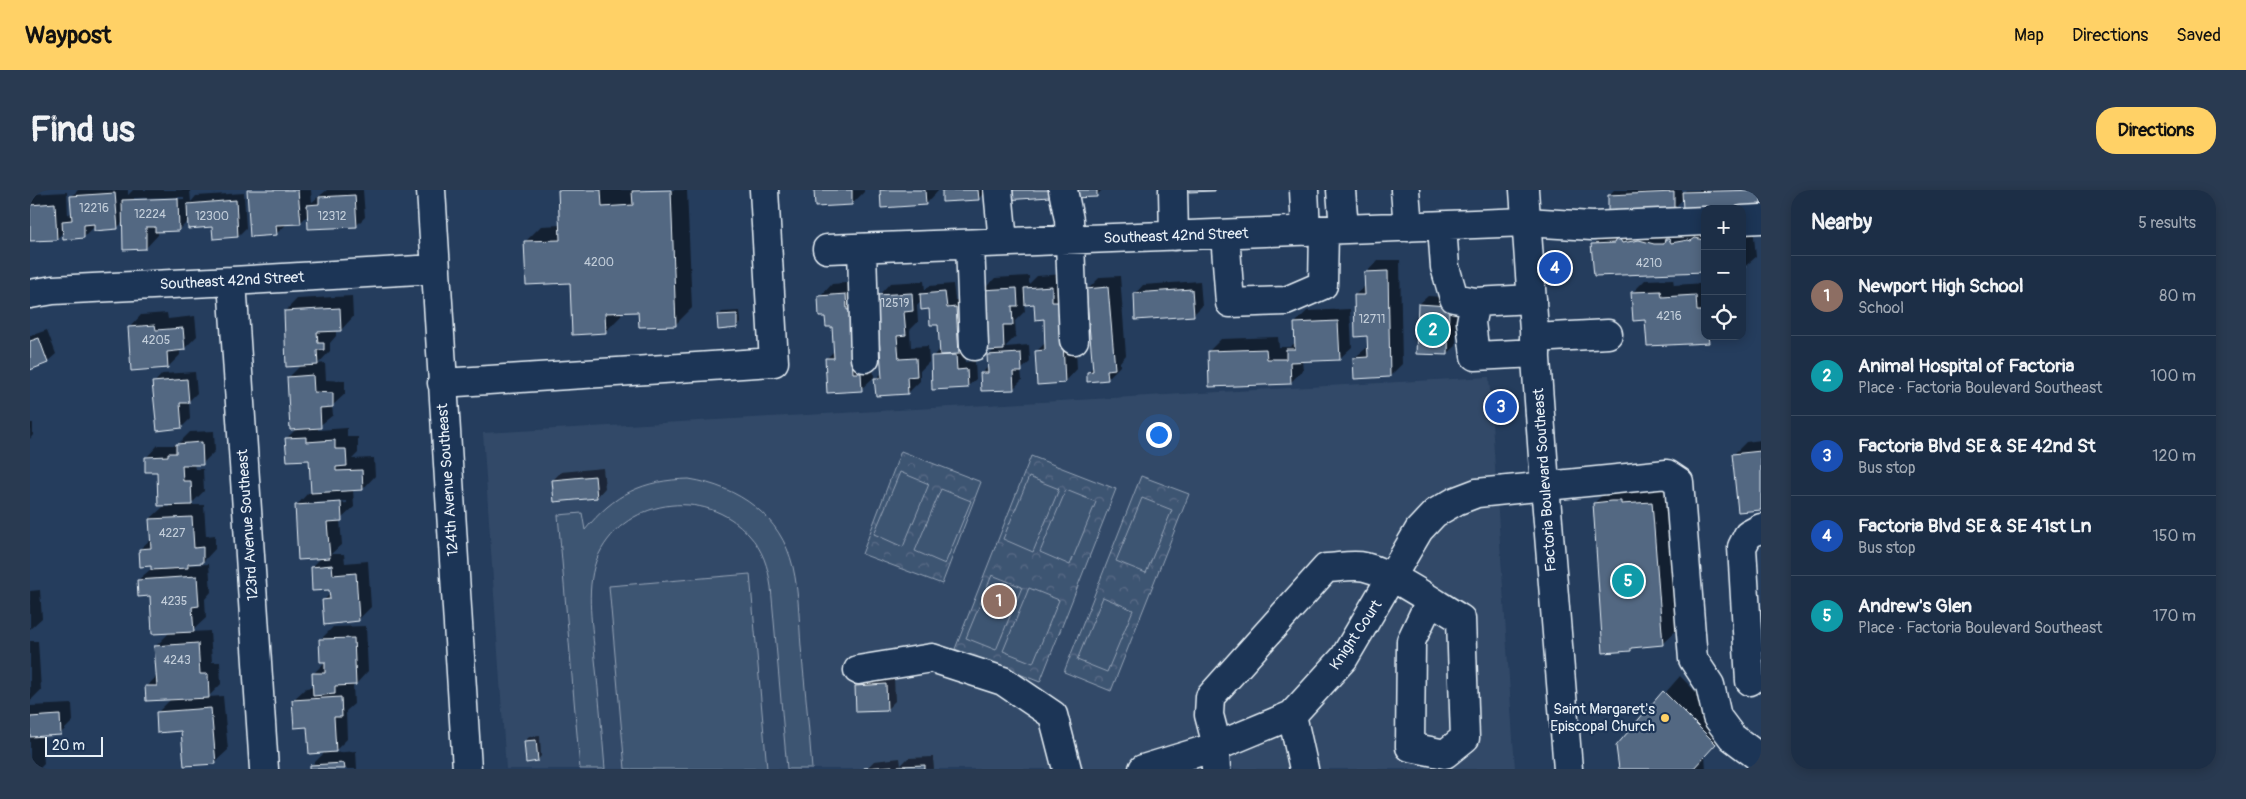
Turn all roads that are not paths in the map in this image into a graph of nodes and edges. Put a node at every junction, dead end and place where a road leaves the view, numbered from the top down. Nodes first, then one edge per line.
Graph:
1 (431, 190) edge
2 (764, 190) edge
3 (998, 190) edge
4 (1063, 190) edge
5 (1173, 190) edge
6 (1304, 190) edge
7 (1341, 190) edge
8 (1405, 190) edge
9 (1524, 190) edge
10 (1761, 219) edge
11 (1746, 220) edge
12 (1701, 221) edge
13 (1526, 222) junction
14 (1442, 226) junction
15 (1408, 227) junction
16 (1324, 230) junction
17 (1225, 234) junction
18 (1174, 236) junction
19 (1070, 240) junction
20 (1003, 242) junction
21 (970, 244) junction
22 (862, 248) junction
23 (827, 249) dead end
24 (435, 269) junction
25 (232, 281) junction
26 (30, 294) edge
27 (1532, 299) junction
28 (1475, 302) junction
29 (1608, 334) dead end
30 (1074, 340) dead end
31 (974, 346) dead end
32 (1535, 346) junction
33 (866, 358) dead end
34 (442, 383) junction
35 (1545, 485) junction
36 (1761, 528) edge
37 (1392, 578) junction
38 (1430, 601) junction
39 (858, 670) dead end
40 (1756, 682) edge
41 (1710, 685) junction
42 (1292, 714) junction
43 (1761, 757) edge
44 (1215, 758) edge
45 (264, 769) edge
46 (467, 769) edge
47 (1066, 769) edge
48 (1143, 769) edge
49 (1304, 769) edge
50 (1568, 769) edge

1 - 24 street, 124th Avenue Southeast
2 - 34 street
3 - 20 street
4 - 19 street
5 - 18 street
6 - 16 street
7 - 16 street
8 - 15 street
9 - 13 street, Factoria Boulevard Southeast
10 - 11 street
12 - 13 street, Southeast 42nd Street
13 - 14 street, Southeast 42nd Street
13 - 27 street, Factoria Boulevard Southeast
14 - 15 street, Southeast 42nd Street
14 - 28 street
15 - 16 street, Southeast 42nd Street
16 - 17 street, Southeast 42nd Street
16 - 17 street
17 - 18 street, Southeast 42nd Street
18 - 19 street, Southeast 42nd Street
19 - 20 street, Southeast 42nd Street
19 - 30 street
20 - 21 street, Southeast 42nd Street
21 - 22 street, Southeast 42nd Street
21 - 31 street
22 - 23 street, Southeast 42nd Street
22 - 33 street
24 - 25 street, Southeast 42nd Street
24 - 34 street, 124th Avenue Southeast
25 - 26 street, Southeast 42nd Street
25 - 45 street, 123rd Avenue Southeast
27 - 28 street
27 - 32 street, Factoria Boulevard Southeast
28 - 32 street
29 - 32 street
32 - 35 street, Factoria Boulevard Southeast
34 - 46 street, 124th Avenue Southeast
35 - 37 street, Knight Court
35 - 41 street, Knight Court
35 - 50 street, Factoria Boulevard Southeast
36 - 40 street
37 - 38 street
37 - 42 street, Knight Court
37 - 44 street
38 - 38 street
39 - 47 street
40 - 41 street
41 - 43 street
42 - 44 street, Knight Court
42 - 49 street
44 - 48 street, Knight Court

